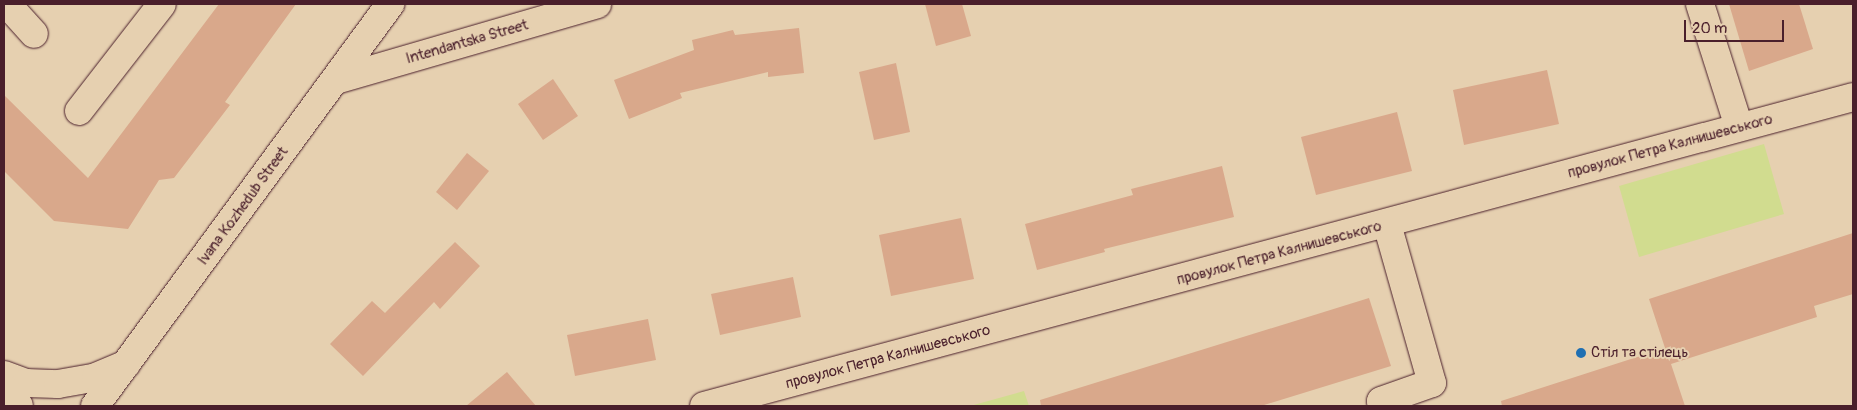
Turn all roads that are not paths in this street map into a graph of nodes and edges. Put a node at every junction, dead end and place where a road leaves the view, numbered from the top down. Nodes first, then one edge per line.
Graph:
1 (7, 4) edge
2 (162, 4) edge
3 (390, 4) edge
4 (597, 4) edge
5 (1700, 4) edge
6 (34, 34) dead end
7 (336, 80) junction
8 (1853, 97) edge
9 (79, 111) dead end
10 (1739, 127) junction
11 (1387, 224) junction
12 (126, 364) junction
13 (4, 375) edge
14 (99, 404) edge
15 (704, 406) edge
16 (1382, 406) edge

1 - 6 street
2 - 9 street
3 - 7 street, Ivana Kozhedub Street
4 - 7 street, Intendantska Street
5 - 10 street
7 - 12 street, Ivana Kozhedub Street
8 - 10 street, провулок Петра Калнишевського
10 - 11 street, провулок Петра Калнишевського
11 - 15 street, провулок Петра Калнишевського
11 - 16 street
12 - 13 street
12 - 14 street, Ivana Kozhedub Street

